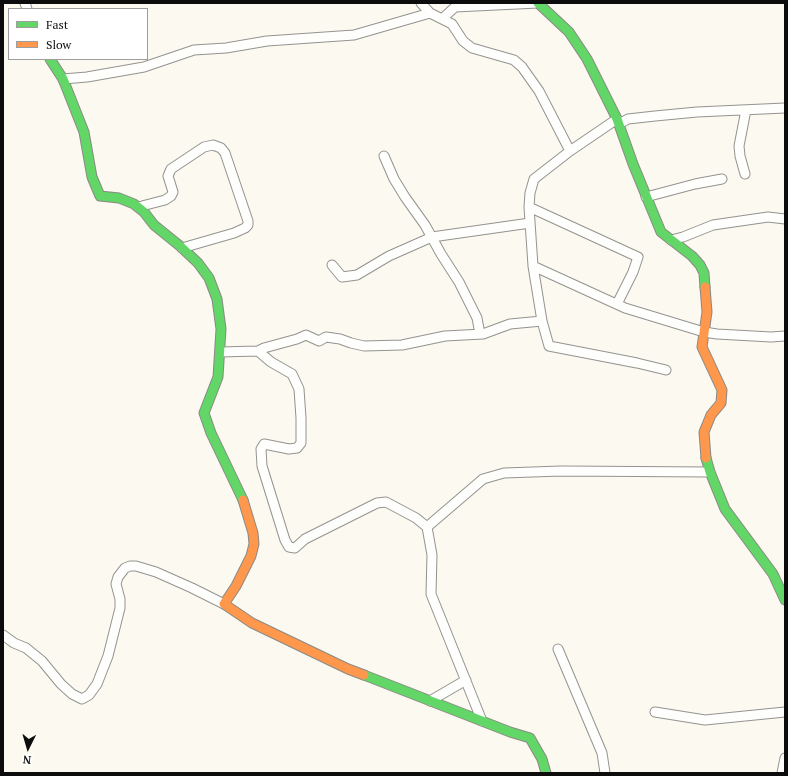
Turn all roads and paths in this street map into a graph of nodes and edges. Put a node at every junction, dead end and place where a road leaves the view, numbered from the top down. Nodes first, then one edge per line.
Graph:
1 (421, 3) edge
2 (538, 3) edge
3 (430, 13) junction
4 (443, 18) junction
5 (51, 60) edge
6 (63, 79) junction
7 (785, 108) edge
8 (746, 110) junction
9 (618, 122) junction
10 (570, 151) junction
11 (384, 156) dead end
12 (745, 174) dead end
13 (722, 179) dead end
14 (646, 197) junction
15 (138, 207) junction
16 (528, 207) junction
17 (785, 219) edge
18 (530, 223) junction
19 (432, 237) junction
20 (671, 240) junction
21 (182, 248) junction
22 (332, 265) dead end
23 (533, 266) junction
24 (617, 304) junction
25 (542, 321) junction
26 (704, 332) junction
27 (480, 334) junction
28 (785, 336) edge
29 (258, 351) junction
30 (220, 352) junction
31 (666, 370) dead end
32 (710, 472) junction
33 (427, 527) junction
34 (785, 600) edge
35 (224, 604) junction
36 (3, 635) edge
37 (558, 649) dead end
38 (466, 680) junction
39 (430, 701) junction
40 (655, 712) dead end
41 (785, 712) edge
42 (482, 721) junction
43 (785, 758) edge
44 (546, 773) edge
45 (605, 773) edge
46 (782, 773) edge

1 - 3 street
2 - 4 street
2 - 9 street
3 - 4 street
3 - 6 street
4 - 10 street
5 - 6 street
6 - 15 street
7 - 8 street
8 - 9 street
8 - 12 street
9 - 10 street
9 - 14 street
10 - 16 street
11 - 19 street
13 - 14 street
14 - 20 street
15 - 21 street
15 - 21 street
16 - 18 street
16 - 24 street
17 - 20 street
18 - 19 street
18 - 23 street
19 - 22 street
19 - 27 street
20 - 26 street
21 - 30 street
23 - 24 street
23 - 25 street
24 - 26 street
25 - 27 street
25 - 31 street
26 - 28 street
26 - 32 street
27 - 29 street
29 - 30 street
29 - 33 street
30 - 35 street
32 - 33 street
32 - 34 street
33 - 38 street
35 - 36 street
35 - 39 street
37 - 45 street
38 - 39 street
38 - 42 street
39 - 42 street
40 - 41 street
42 - 44 street
43 - 46 street

